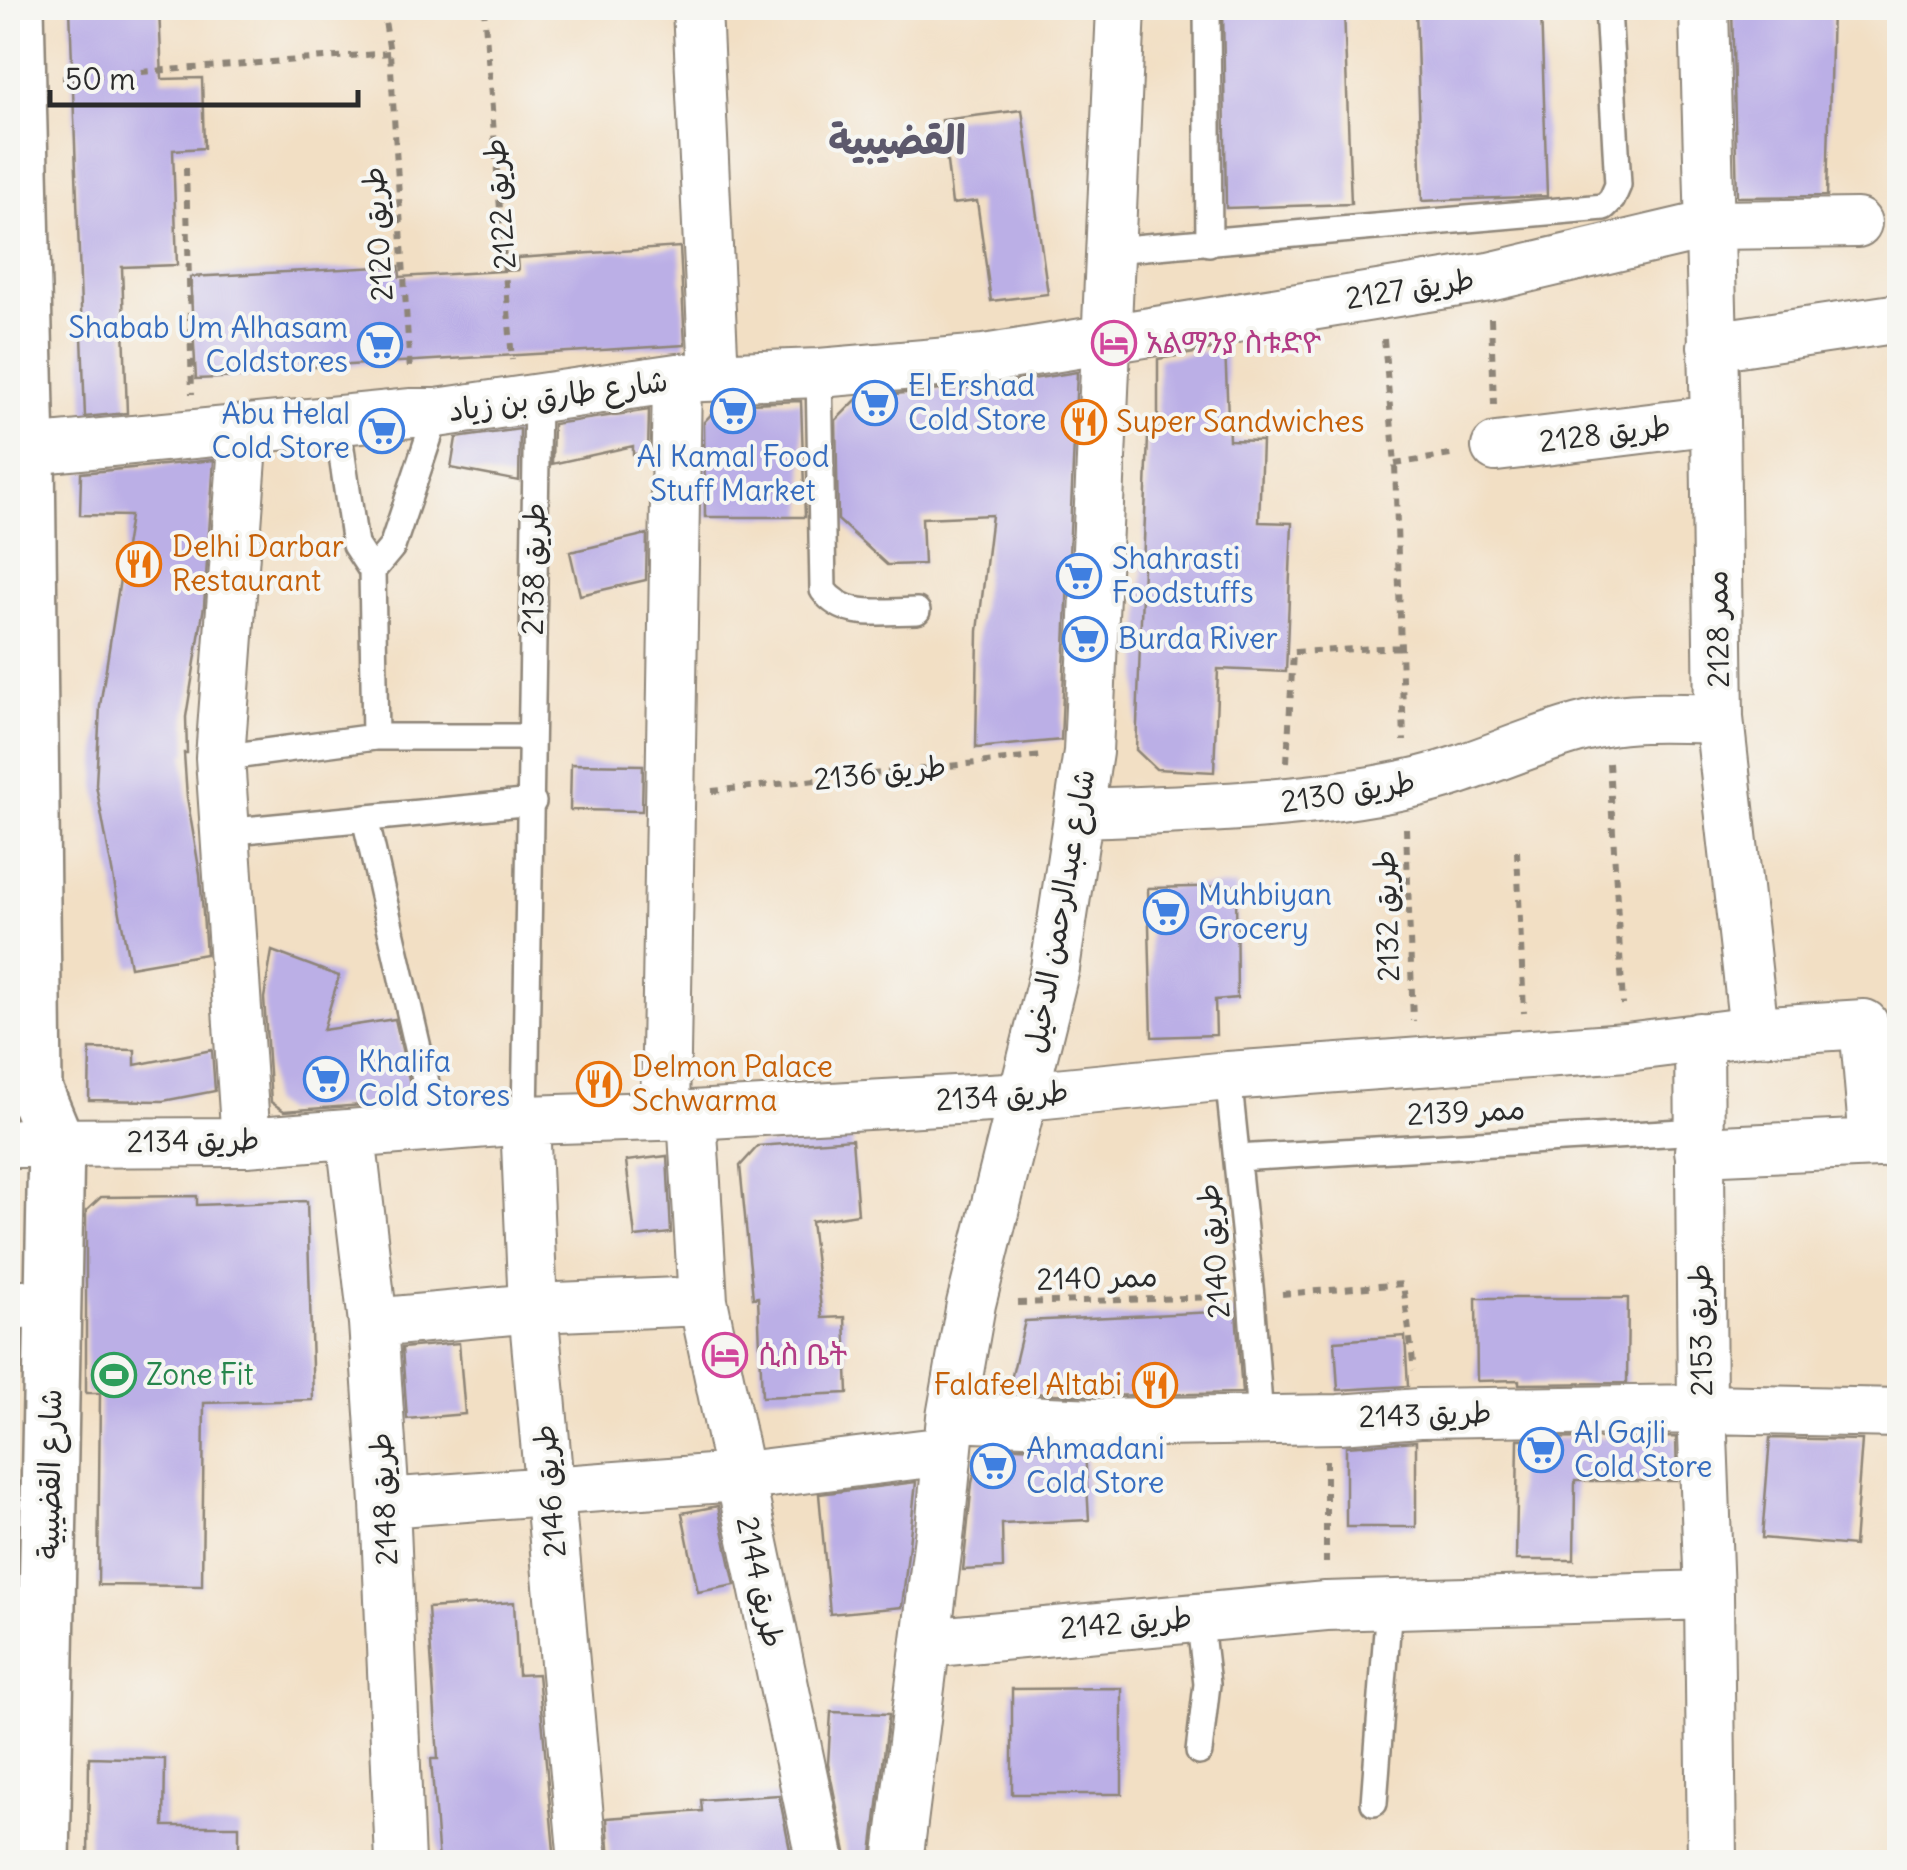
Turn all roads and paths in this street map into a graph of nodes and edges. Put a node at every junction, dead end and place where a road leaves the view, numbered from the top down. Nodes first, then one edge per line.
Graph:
1 (16, 8) edge
2 (383, 8) edge
3 (484, 8) edge
4 (697, 8) edge
5 (1121, 8) edge
6 (1207, 8) edge
7 (1608, 8) edge
8 (1704, 8) edge
9 (390, 53) junction
10 (17, 82) junction
11 (186, 168) dead end
12 (1856, 222) dead end
13 (1709, 226) junction
14 (1209, 244) junction
15 (1112, 250) junction
16 (1489, 276) junction
17 (1380, 293) junction
18 (1900, 318) edge
19 (1108, 336) junction
20 (1712, 346) junction
21 (818, 373) junction
22 (696, 377) junction
23 (526, 401) junction
24 (425, 413) junction
25 (1715, 420) junction
26 (336, 421) junction
27 (244, 432) junction
28 (193, 436) junction
29 (1496, 448) junction
30 (17, 451) edge
31 (1395, 464) junction
32 (372, 571) junction
33 (917, 611) dead end
34 (1402, 647) junction
35 (18, 649) edge
36 (1719, 718) junction
37 (1606, 722) junction
38 (375, 737) junction
39 (532, 738) junction
40 (1088, 752) junction
41 (220, 758) junction
42 (1405, 785) junction
43 (671, 795) junction
44 (533, 802) junction
45 (1284, 805) junction
46 (1081, 814) junction
47 (365, 818) junction
48 (18, 824) edge
49 (224, 832) junction
50 (1517, 851) dead end
51 (1754, 1031) junction
52 (1699, 1037) junction
53 (1626, 1047) junction
54 (1525, 1054) junction
55 (1414, 1064) junction
56 (25, 1070) edge
57 (1228, 1076) junction
58 (1025, 1096) junction
59 (678, 1115) junction
60 (525, 1120) junction
61 (436, 1126) junction
62 (350, 1136) junction
63 (1699, 1141) junction
64 (246, 1142) junction
65 (1886, 1142) edge
66 (37, 1143) junction
67 (1238, 1158) junction
68 (1251, 1296) junction
69 (703, 1301) junction
70 (14, 1304) edge
71 (971, 1304) junction
72 (533, 1308) junction
73 (372, 1323) junction
74 (1702, 1409) junction
75 (1420, 1413) junction
76 (1900, 1413) edge
77 (1326, 1419) junction
78 (1260, 1420) junction
79 (948, 1434) junction
80 (737, 1477) junction
81 (550, 1493) junction
82 (385, 1503) junction
83 (1709, 1595) junction
84 (1388, 1604) junction
85 (1326, 1606) junction
86 (1199, 1616) junction
87 (926, 1643) junction
88 (1200, 1752) dead end
89 (1374, 1803) dead end
90 (22, 1842) edge
91 (400, 1862) edge
92 (582, 1862) edge
93 (821, 1862) edge
94 (898, 1862) edge
95 (1712, 1862) edge

1 - 10 street, شارع القضيبية
2 - 9 path, طريق 2120
3 - 23 path, طريق 2122
4 - 22 street
5 - 15 street, شارع عبدالرحمن الدخيل
6 - 14 lane
7 - 14 lane
8 - 13 street
9 - 10 path
9 - 24 path, طريق 2120
10 - 30 street, شارع القضيبية
11 - 28 path
12 - 13 street, طريق 2127
13 - 16 street, طريق 2127
13 - 20 street, ممر 2128
14 - 15 lane
15 - 19 street, شارع عبدالرحمن الدخيل
16 - 17 street, طريق 2127
16 - 29 path, طريق 2128
17 - 19 street, طريق 2127
17 - 31 path, طريق 2132
18 - 20 street
19 - 21 street, شارع طارق بن زياد
19 - 40 street, شارع عبدالرحمن الدخيل
20 - 25 street, ممر 2128
21 - 22 street, شارع طارق بن زياد
21 - 33 lane
22 - 23 street, شارع طارق بن زياد
22 - 43 street
23 - 24 street, شارع طارق بن زياد
23 - 39 lane, طريق 2138
24 - 26 street, شارع طارق بن زياد
24 - 32 lane
25 - 29 street, طريق 2128
25 - 36 street, ممر 2128
26 - 27 street, شارع طارق بن زياد
26 - 32 lane
27 - 28 street, شارع طارق بن زياد
27 - 41 street
28 - 30 street, شارع طارق بن زياد
29 - 31 path, طريق 2128
30 - 35 street, شارع القضيبية
31 - 34 path, طريق 2132
32 - 38 lane
34 - 42 path, طريق 2132
34 - 45 path
35 - 48 street, شارع القضيبية
36 - 37 street, طريق 2130
36 - 51 street, ممر 2128
37 - 42 street, طريق 2130
37 - 53 path
38 - 39 lane
38 - 41 lane
39 - 44 lane, طريق 2138
40 - 43 path, طريق 2136
40 - 46 street, شارع عبدالرحمن الدخيل
41 - 49 street
42 - 45 street, طريق 2130
42 - 55 path, طريق 2132
43 - 59 street
44 - 47 lane
44 - 60 lane, طريق 2138
45 - 46 street, طريق 2130
46 - 58 street, شارع عبدالرحمن الدخيل
47 - 49 lane
47 - 61 lane
48 - 56 street, شارع القضيبية
49 - 64 street
50 - 54 path
51 - 52 street, طريق 2134
51 - 65 street, طريق 2134
52 - 53 street, طريق 2134
52 - 63 street, طريق 2153
53 - 54 street, طريق 2134
54 - 55 street, طريق 2134
55 - 57 street, طريق 2134
56 - 66 street, شارع القضيبية
57 - 58 street, طريق 2134
57 - 67 lane, طريق 2140
58 - 59 street, طريق 2134
58 - 71 street, شارع عبدالرحمن الدخيل
59 - 60 street, طريق 2134
59 - 69 street, طريق 2144
60 - 61 street, طريق 2134
60 - 72 street, طريق 2146
61 - 62 street, طريق 2134
62 - 64 street, طريق 2134
62 - 73 street, طريق 2148
63 - 65 street
63 - 67 lane, ممر 2139
63 - 74 street, طريق 2153
64 - 66 street, طريق 2134
66 - 70 street, شارع القضيبية
66 - 90 street, شارع القضيبية
67 - 68 lane, طريق 2140
68 - 71 path, ممر 2140
68 - 75 path, ممر 2140
68 - 78 lane, طريق 2140
69 - 72 street
69 - 80 street, طريق 2144
70 - 90 street, شارع القضيبية
71 - 79 street, شارع عبدالرحمن الدخيل
72 - 73 street
72 - 81 street, طريق 2146
73 - 82 street, طريق 2148
74 - 75 street, طريق 2143
74 - 76 street, طريق 2143
74 - 83 street, طريق 2153
75 - 77 street, طريق 2143
77 - 78 street, طريق 2143
77 - 85 path
78 - 79 street, طريق 2143
79 - 80 street, طريق 2143
79 - 87 street, شارع عبدالرحمن الدخيل
80 - 81 street, طريق 2143
80 - 93 street, طريق 2144
81 - 82 street, طريق 2143
81 - 92 street, طريق 2146
82 - 91 street, طريق 2148
83 - 84 street, طريق 2142
83 - 95 street, طريق 2153
84 - 85 street, طريق 2142
84 - 89 lane
85 - 86 street, طريق 2142
86 - 87 street, طريق 2142
86 - 88 lane
87 - 94 street, شارع عبدالرحمن الدخيل

